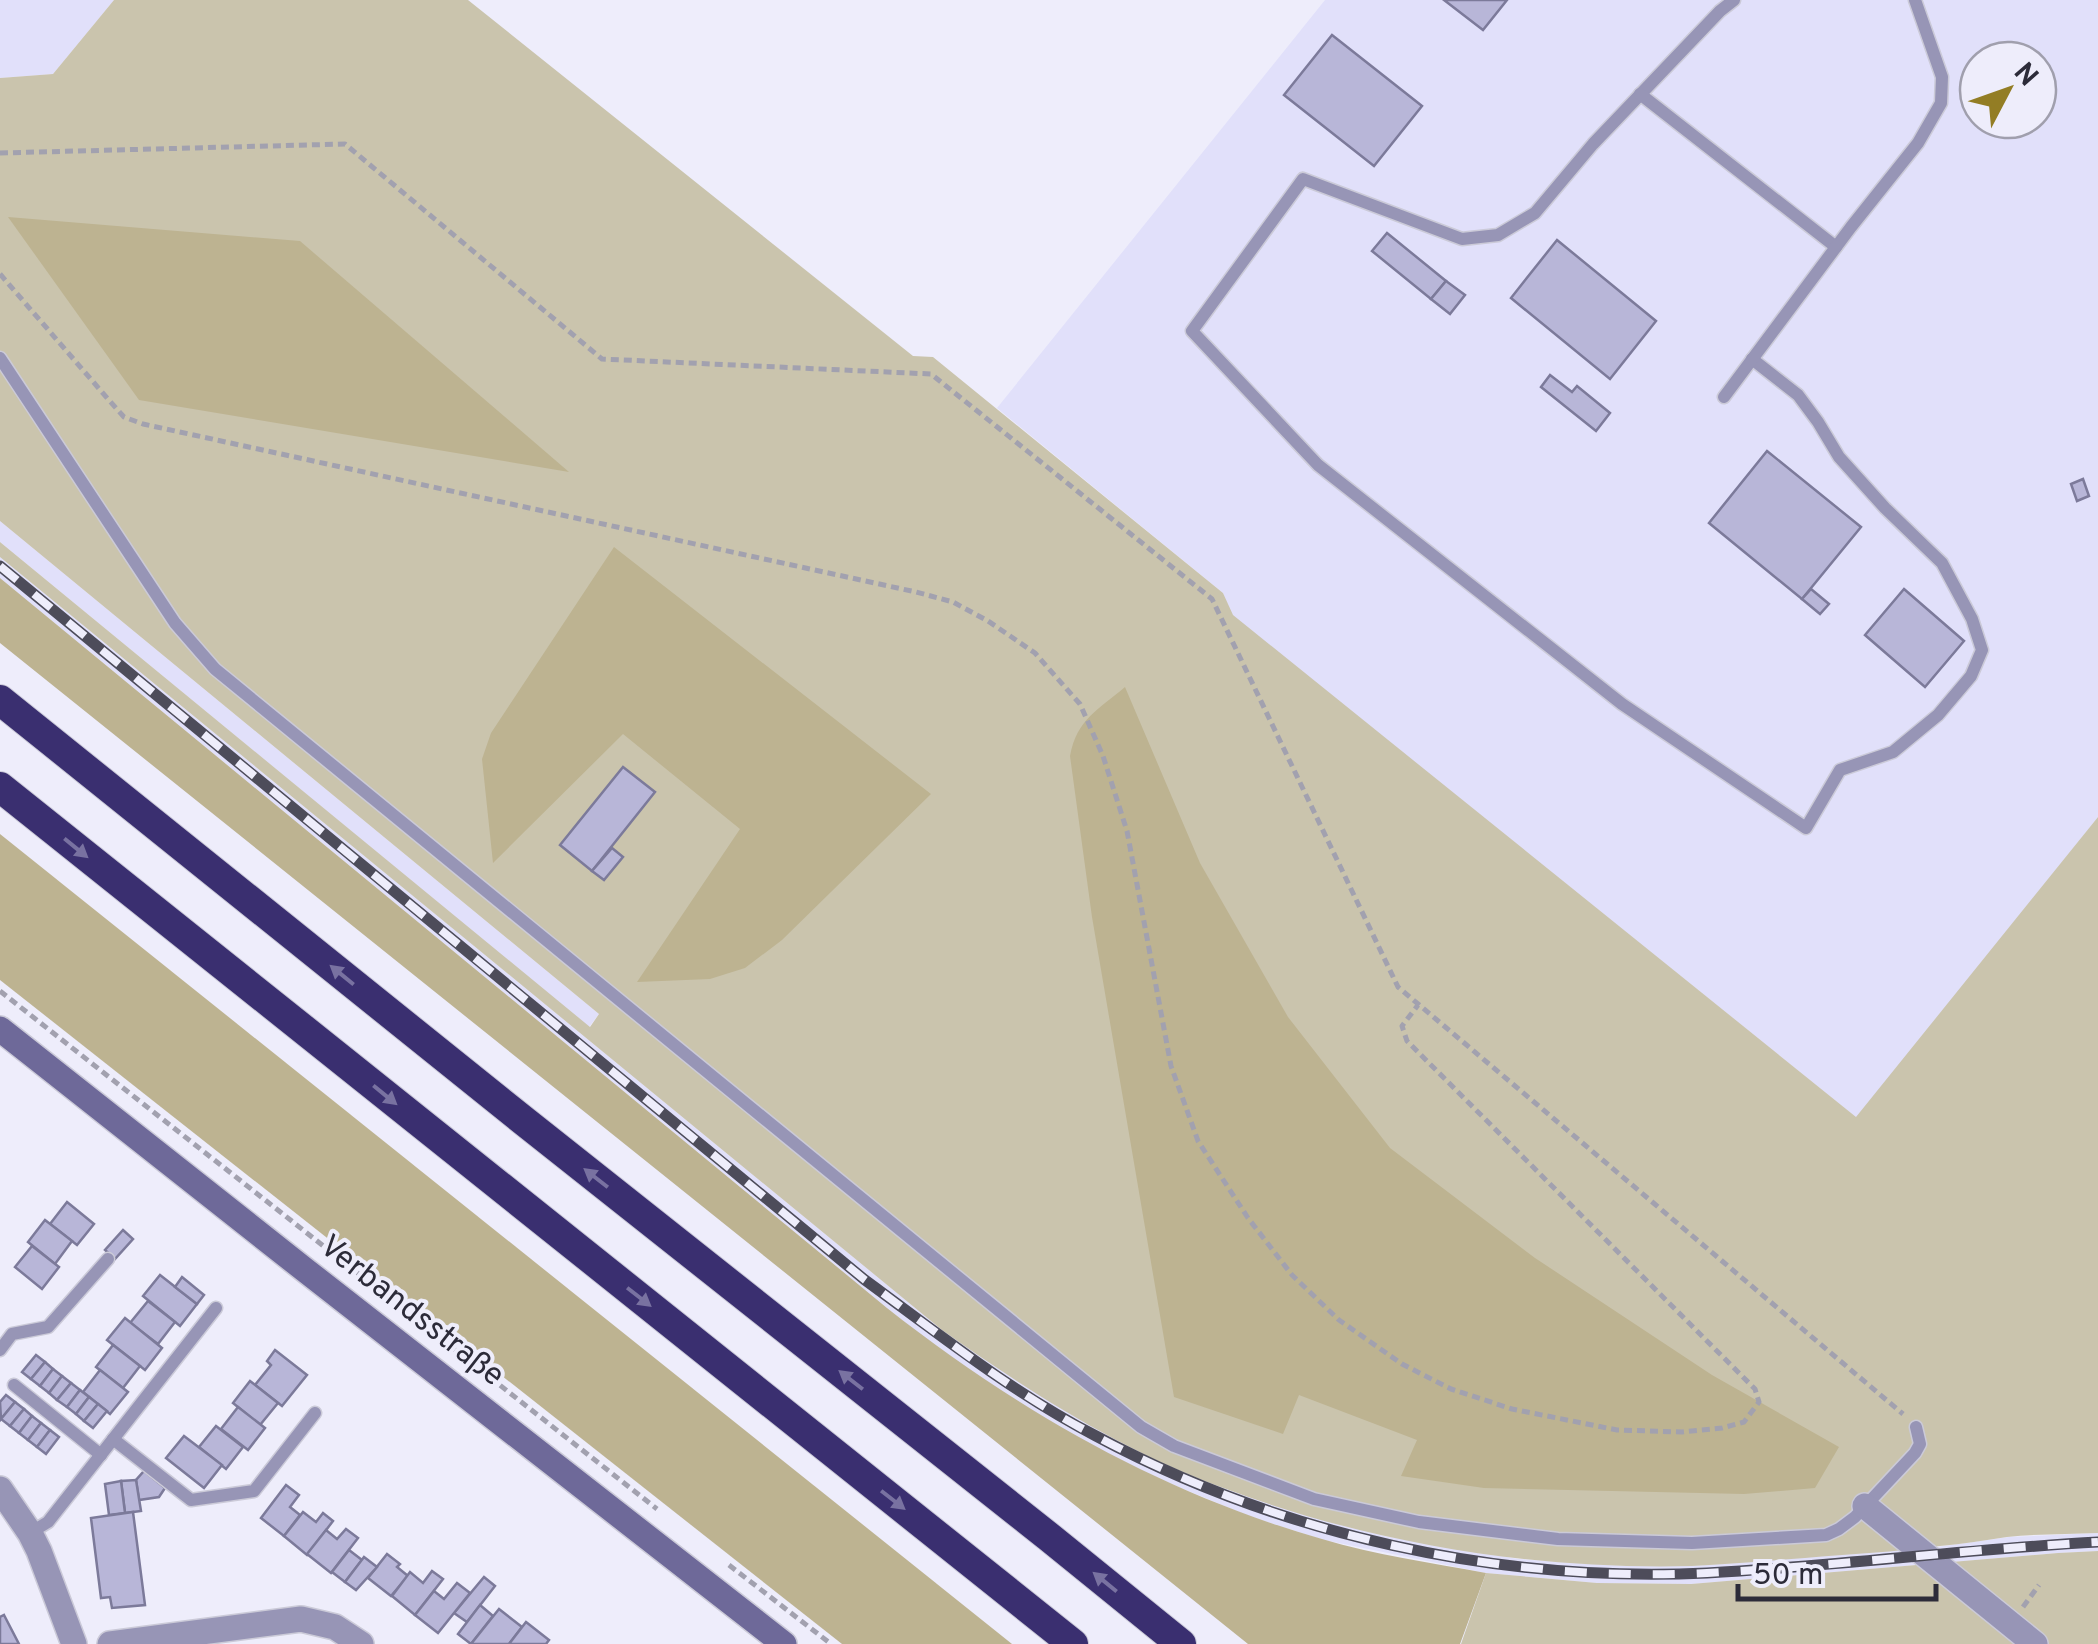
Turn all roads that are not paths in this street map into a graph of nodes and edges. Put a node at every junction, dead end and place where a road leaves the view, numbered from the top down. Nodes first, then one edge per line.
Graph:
1 (1734, 0) edge
2 (1915, 0) edge
3 (1640, 94) junction
4 (1836, 247) junction
5 (0, 358) edge
6 (1752, 360) junction
7 (1724, 398) dead end
8 (0, 700) edge
9 (0, 787) edge
10 (0, 1029) edge
11 (108, 1258) dead end
12 (216, 1308) dead end
13 (0, 1350) edge
14 (14, 1385) dead end
15 (315, 1413) dead end
16 (1916, 1427) road end
17 (114, 1439) junction
18 (101, 1455) junction
19 (0, 1488) edge
20 (1865, 1506) junction
21 (30, 1533) junction
22 (74, 1644) edge
23 (110, 1644) edge
24 (360, 1644) edge
25 (784, 1644) edge
26 (1074, 1644) edge
27 (1181, 1644) edge
28 (2035, 1644) edge

1 - 3 lane
2 - 4 lane
3 - 4 lane
3 - 6 lane
4 - 6 lane
5 - 20 lane
6 - 7 lane
27 -> 8 highway
9 -> 26 highway
10 - 25 main road, Verbandsstraße
11 - 13 lane
12 - 17 lane
14 - 18 lane
15 - 17 lane
16 - 20 lane
17 - 18 lane
18 - 21 lane
19 - 21 street
20 - 28 street
21 - 22 street
23 - 24 street

